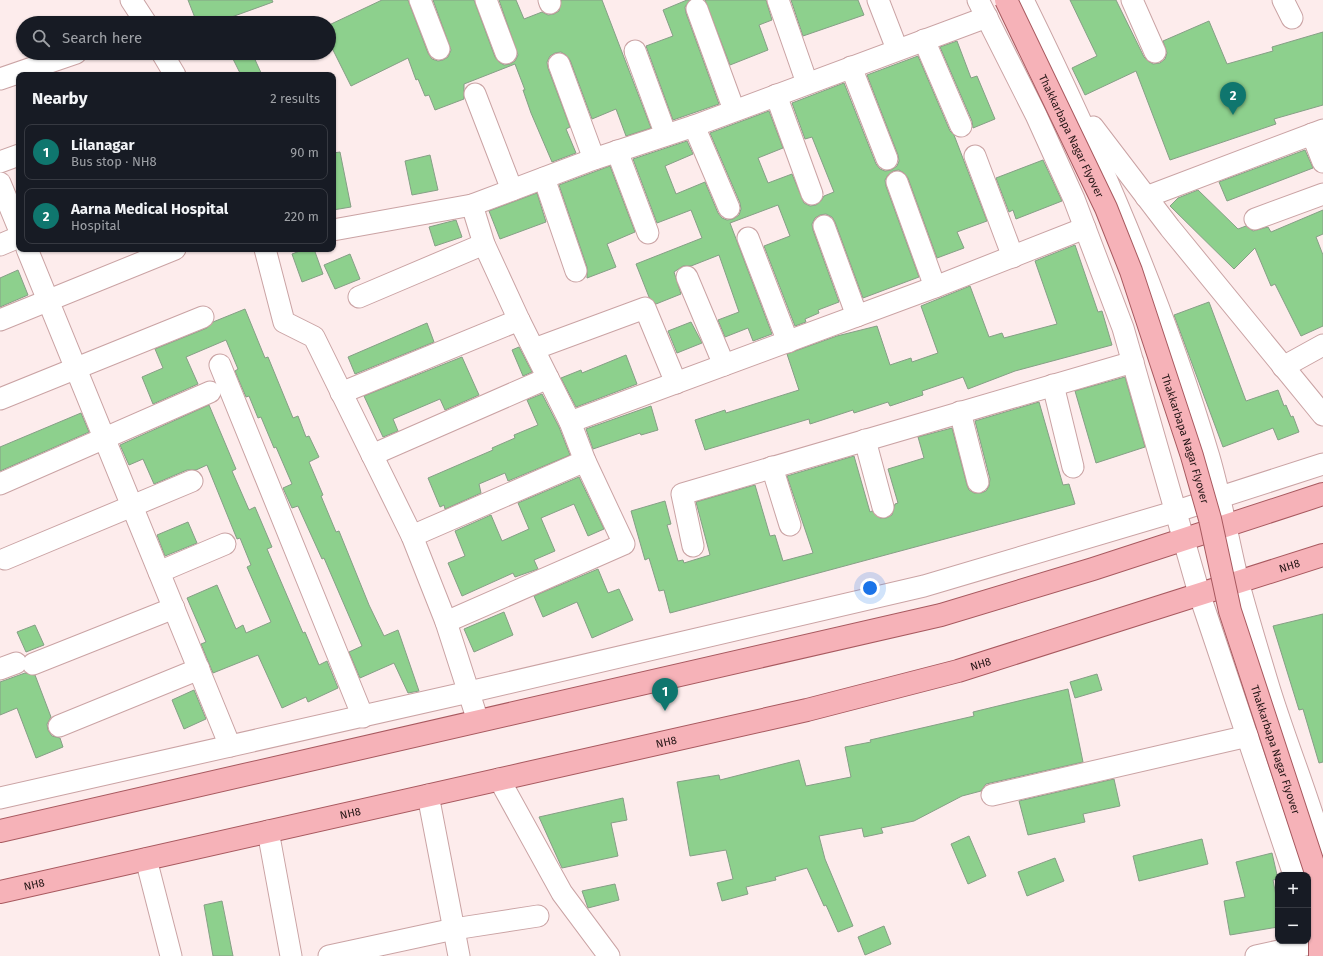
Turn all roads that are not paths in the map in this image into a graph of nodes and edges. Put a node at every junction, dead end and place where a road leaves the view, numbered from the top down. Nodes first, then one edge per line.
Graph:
1 (131, 0) edge
2 (420, 0) edge
3 (486, 0) edge
4 (778, 0) edge
5 (878, 0) edge
6 (1006, 0) edge
7 (1023, 0) edge
8 (1132, 0) edge
9 (986, 6) edge
10 (697, 9) dead end
11 (141, 16) edge
12 (924, 40) junction
13 (439, 49) dead end
14 (897, 49) junction
15 (635, 51) dead end
16 (1155, 52) dead end
17 (506, 53) dead end
18 (56, 60) edge
19 (166, 60) edge
20 (559, 64) dead end
21 (851, 67) junction
22 (20, 72) edge
23 (173, 72) edge
24 (16, 74) edge
25 (0, 79) edge
26 (807, 83) junction
27 (475, 94) dead end
28 (776, 95) junction
29 (1071, 98) junction
30 (734, 110) junction
31 (1036, 115) junction
32 (694, 126) junction
33 (961, 126) dead end
34 (1318, 132) edge
35 (666, 135) junction
36 (617, 151) junction
37 (16, 156) edge
38 (975, 156) dead end
39 (594, 159) junction
40 (887, 159) dead end
41 (0, 162) edge
42 (1323, 162) edge
43 (544, 178) junction
44 (897, 182) dead end
45 (0, 183) edge
46 (512, 190) junction
47 (812, 194) dead end
48 (1323, 194) edge
49 (1146, 197) junction
50 (472, 205) junction
51 (729, 208) dead end
52 (1255, 219) dead end
53 (16, 222) edge
54 (824, 226) dead end
55 (1085, 228) junction
56 (336, 229) edge
57 (648, 233) dead end
58 (748, 238) dead end
59 (16, 239) edge
60 (484, 244) junction
61 (0, 245) edge
62 (28, 252) edge
63 (168, 252) edge
64 (268, 252) edge
65 (1013, 257) junction
66 (576, 271) dead end
67 (688, 278) dead end
68 (936, 287) junction
69 (359, 297) dead end
70 (48, 300) junction
71 (857, 316) junction
72 (203, 317) dead end
73 (0, 320) edge
74 (520, 320) junction
75 (788, 342) junction
76 (1323, 345) edge
77 (534, 349) junction
78 (1133, 362) junction
79 (220, 365) dead end
80 (724, 365) junction
81 (1283, 367) junction
82 (76, 369) junction
83 (548, 378) junction
84 (676, 383) junction
85 (1053, 385) junction
86 (210, 392) dead end
87 (341, 393) junction
88 (0, 399) edge
89 (960, 412) junction
90 (1323, 415) edge
91 (570, 422) junction
92 (104, 438) junction
93 (865, 440) junction
94 (372, 455) junction
95 (585, 461) junction
96 (1323, 464) edge
97 (772, 467) junction
98 (1073, 467) dead end
99 (192, 481) dead end
100 (978, 482) dead end
101 (0, 484) edge
102 (1323, 494) edge
103 (1220, 497) junction
104 (132, 506) junction
105 (884, 507) dead end
106 (1177, 511) junction
107 (790, 525) dead end
108 (1227, 526) junction
109 (412, 536) junction
110 (1185, 539) junction
111 (225, 544) dead end
112 (693, 546) dead end
113 (1323, 555) edge
114 (5, 559) dead end
115 (159, 572) junction
116 (1238, 581) junction
117 (1199, 593) junction
118 (174, 608) junction
119 (446, 622) junction
120 (17, 665) edge
121 (199, 669) junction
122 (469, 692) junction
123 (363, 717) junction
124 (478, 721) junction
125 (59, 726) dead end
126 (1248, 736) junction
127 (230, 746) junction
128 (499, 779) junction
129 (428, 795) junction
130 (992, 795) dead end
131 (0, 798) edge
132 (0, 831) edge
133 (268, 831) junction
134 (1323, 849) edge
135 (146, 859) junction
136 (1293, 872) edge
137 (1304, 872) edge
138 (0, 892) edge
139 (1323, 894) edge
140 (1311, 896) edge
141 (538, 916) dead end
142 (454, 929) junction
143 (1314, 946) edge
144 (171, 956) edge
145 (291, 956) edge
146 (329, 956) edge
147 (459, 956) edge
148 (609, 956) edge
149 (1256, 956) edge

1 - 11 street
2 - 13 street
3 - 17 street
4 - 26 street
5 - 14 street
6 - 139 main road, Thakkarbapa Nagar Flyover, bridge
7 - 29 street
8 - 16 street
9 - 12 street
9 - 31 street
9 - 137 main road, Thakkarbapa Nagar Flyover
10 - 30 street
12 - 14 street
12 - 33 street
14 - 21 street
15 - 35 street
18 - 22 street
19 - 23 street
20 - 39 street
21 - 26 street
21 - 40 street
24 - 25 street
26 - 28 street
27 - 46 street
28 - 30 street
28 - 47 street
29 - 31 street
29 - 49 street
29 - 103 street
30 - 32 street
31 - 55 street
32 - 35 street
32 - 51 street
34 - 42 street
34 - 49 street
35 - 36 street
36 - 39 street
36 - 57 street
37 - 41 street
38 - 65 street
39 - 43 street
43 - 46 street
43 - 66 street
44 - 68 street
45 - 53 street
46 - 50 street
48 - 52 street
49 - 81 street
50 - 56 street
50 - 60 street
54 - 71 street
55 - 65 street
55 - 78 street
58 - 75 street
59 - 61 street
60 - 69 street
60 - 74 street
62 - 70 street
63 - 70 street
64 - 87 street
65 - 68 street
67 - 80 street
68 - 71 street
70 - 73 street
70 - 82 street
71 - 75 street
72 - 82 street
74 - 77 street
74 - 87 street
75 - 80 street
76 - 81 street
77 - 83 street
77 - 84 street
78 - 85 street
78 - 106 street
79 - 123 street
80 - 84 street
81 - 90 street
82 - 88 street
82 - 92 street
83 - 91 street
83 - 94 street
84 - 91 street
85 - 89 street
85 - 98 street
86 - 92 street
87 - 94 street
89 - 93 street
89 - 100 street
91 - 95 street
92 - 101 street
92 - 104 street
93 - 97 street
93 - 105 street
94 - 109 street
95 - 109 street
95 - 119 street
96 - 103 street
97 - 107 street
97 - 112 street
99 - 104 street
102 - 108 main road
103 - 106 street
103 - 108 street
104 - 114 street
104 - 115 street
106 - 110 street
106 - 122 street
108 - 110 main road
108 - 116 street
109 - 119 street
110 - 117 street
110 - 124 main road
111 - 115 street
113 - 116 main road, NH8
115 - 118 street
116 - 117 main road, NH8
116 - 134 street
117 - 126 street
117 - 128 main road, NH8
118 - 120 street
118 - 121 street
119 - 122 street
121 - 125 street
121 - 127 street
122 - 123 street
122 - 124 street
123 - 127 street
124 - 132 main road
126 - 130 street
126 - 136 street
127 - 131 street
128 - 129 main road, NH8
128 - 148 street
129 - 133 main road, NH8
129 - 142 street
133 - 135 main road, NH8
133 - 145 street
135 - 138 main road, NH8
135 - 144 street
140 - 143 main road, bridge
141 - 142 street
142 - 146 street
142 - 147 street
143 - 149 street

